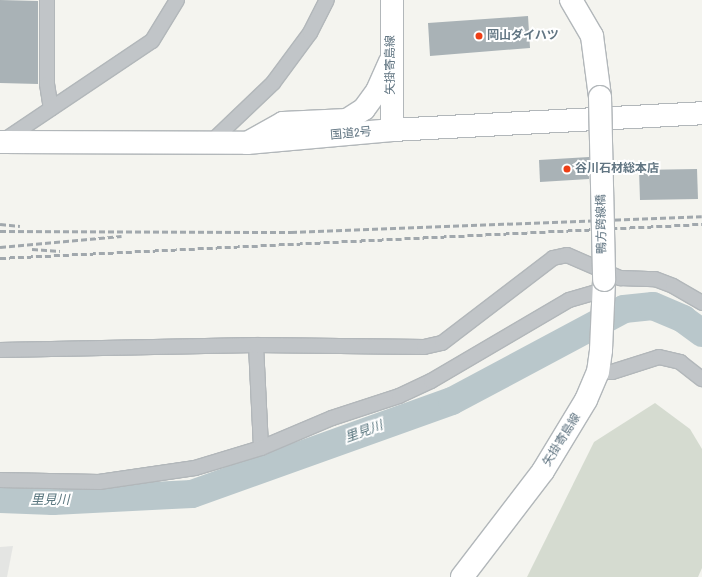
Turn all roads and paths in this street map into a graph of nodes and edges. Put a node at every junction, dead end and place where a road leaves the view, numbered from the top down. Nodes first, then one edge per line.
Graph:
1 (47, 0) edge
2 (177, 0) edge
3 (328, 0) edge
4 (392, 0) edge
5 (571, 0) edge
6 (390, 62) junction
7 (51, 109) junction
8 (702, 113) edge
9 (392, 130) junction
10 (1, 142) edge
11 (247, 143) junction
12 (207, 145) junction
13 (604, 290) junction
14 (702, 303) edge
15 (256, 345) junction
16 (0, 350) edge
17 (598, 372) junction
18 (702, 379) edge
19 (261, 448) junction
20 (0, 480) edge
21 (462, 577) edge

1 - 7 street
2 - 7 street
3 - 12 street
4 - 6 main road, 矢掛寄島線
5 - 13 main road, 鴨方跨線橋, bridge
6 - 9 main road, 矢掛寄島線
6 - 11 main road
7 - 10 street
8 - 9 main road, 国道2号
9 - 11 main road, 国道2号
10 - 12 main road, 国道2号
11 - 12 main road, 国道2号
13 - 17 main road, 矢掛寄島線
13 - 19 street
14 - 15 street
15 - 16 street
15 - 19 street
17 - 18 street
17 - 21 main road, 矢掛寄島線
19 - 20 street

